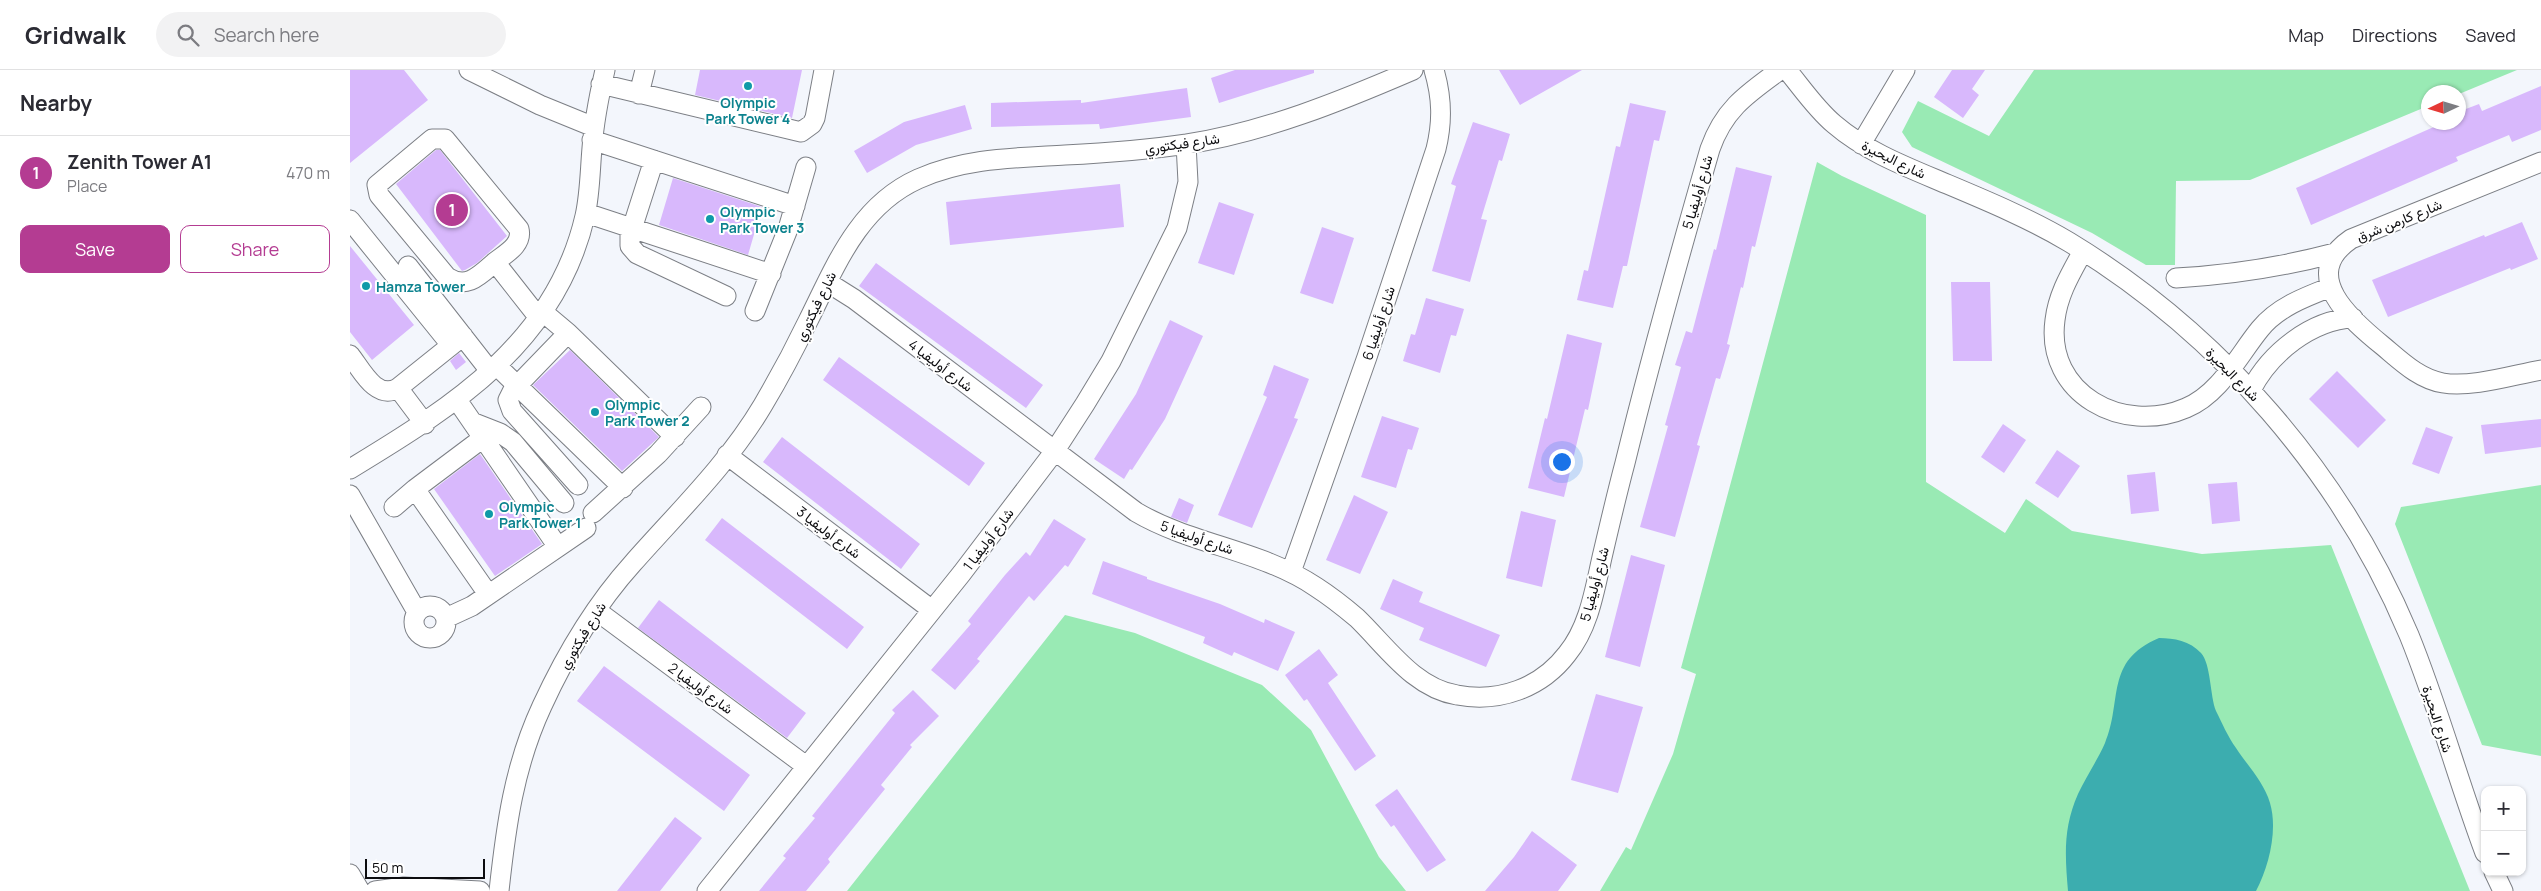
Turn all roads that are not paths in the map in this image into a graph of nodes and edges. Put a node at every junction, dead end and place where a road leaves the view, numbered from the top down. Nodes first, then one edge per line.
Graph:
1 (469, 70) edge
2 (645, 70) edge
3 (824, 70) edge
4 (1413, 70) edge
5 (1434, 70) edge
6 (1780, 70) edge
7 (1787, 70) edge
8 (1905, 70) edge
9 (603, 77) edge
10 (639, 94) junction
11 (593, 133) junction
12 (1186, 144) junction
13 (1861, 144) junction
14 (654, 160) junction
15 (2541, 162) edge
16 (806, 167) dead end
17 (795, 206) junction
18 (586, 213) junction
19 (350, 220) edge
20 (632, 229) junction
21 (2083, 251) junction
22 (2335, 253) junction
23 (495, 262) junction
24 (408, 266) dead end
25 (771, 274) junction
26 (2176, 278) dead end
27 (826, 282) junction
28 (2331, 287) junction
29 (726, 296) dead end
30 (754, 311) dead end
31 (541, 315) junction
32 (2353, 318) junction
33 (568, 333) junction
34 (457, 341) junction
35 (350, 355) edge
36 (494, 368) junction
37 (2541, 370) edge
38 (2230, 371) junction
39 (518, 385) junction
40 (398, 388) junction
41 (2251, 390) junction
42 (457, 400) junction
43 (701, 407) dead end
44 (472, 422) junction
45 (425, 424) junction
46 (675, 437) junction
47 (483, 438) junction
48 (1054, 452) junction
49 (727, 455) junction
50 (350, 469) edge
51 (578, 485) dead end
52 (623, 488) junction
53 (415, 489) junction
54 (350, 495) edge
55 (564, 503) dead end
56 (394, 508) dead end
57 (558, 547) junction
58 (1291, 572) junction
59 (488, 594) junction
60 (932, 610) junction
61 (597, 611) junction
62 (418, 612) junction
63 (446, 618) junction
64 (806, 766) junction
65 (2481, 841) edge
66 (350, 874) edge
67 (2496, 876) edge
68 (360, 891) edge
69 (375, 891) edge
70 (480, 891) edge
71 (499, 891) edge
72 (707, 891) edge
73 (2503, 891) edge

1 - 11 street
2 - 10 street
3 - 10 street
4 - 12 street, شارع فيكتوري
5 - 58 street, شارع أوليفيا 6
6 - 58 street, شارع أوليفيا 5
7 - 13 street, شارع البحيرة
8 - 13 street
9 - 10 street
9 - 11 street
11 - 14 street
11 - 18 street
12 - 27 street, شارع فيكتوري
12 - 48 street, شارع أوليفيا 1
13 - 21 street, شارع البحيرة
14 - 17 street
14 - 20 street
15 - 22 street, شارع كارمن شرق
16 - 17 street
17 - 25 street
18 - 20 street
18 - 31 street
19 - 34 street
20 - 25 street
20 - 29 street
21 - 38 street, شارع البحيرة
21 - 38 street
22 - 26 street
22 - 28 street
23 - 23 street
23 - 31 street
24 - 34 street
25 - 30 street
27 - 48 street, شارع أوليفيا 4
27 - 49 street, شارع فيكتوري
28 - 32 street
28 - 38 street
31 - 33 street
31 - 36 street
32 - 37 street
32 - 41 street
33 - 39 street
33 - 46 street
34 - 36 street
34 - 40 street
35 - 40 street
36 - 39 street
36 - 42 street
38 - 41 street, شارع البحيرة
39 - 51 street
39 - 52 street
40 - 45 street
41 - 65 street, شارع البحيرة
42 - 44 street
42 - 45 street
43 - 46 street
44 - 47 street
44 - 55 street
45 - 50 street
46 - 52 street
47 - 53 street
47 - 57 street
48 - 58 street, شارع أوليفيا 5
48 - 60 street, شارع أوليفيا 1
49 - 60 street, شارع أوليفيا 3
49 - 61 street, شارع فيكتوري
52 - 57 street
53 - 56 street
53 - 59 street
54 - 62 street
57 - 59 street
59 - 63 street
60 - 64 street, شارع أوليفيا 1
61 - 64 street, شارع أوليفيا 2
61 - 71 street, شارع فيكتوري
62 - 63 street
62 - 63 street
64 - 72 street, شارع أوليفيا 1
66 - 68 street
67 - 73 street
69 - 70 street

